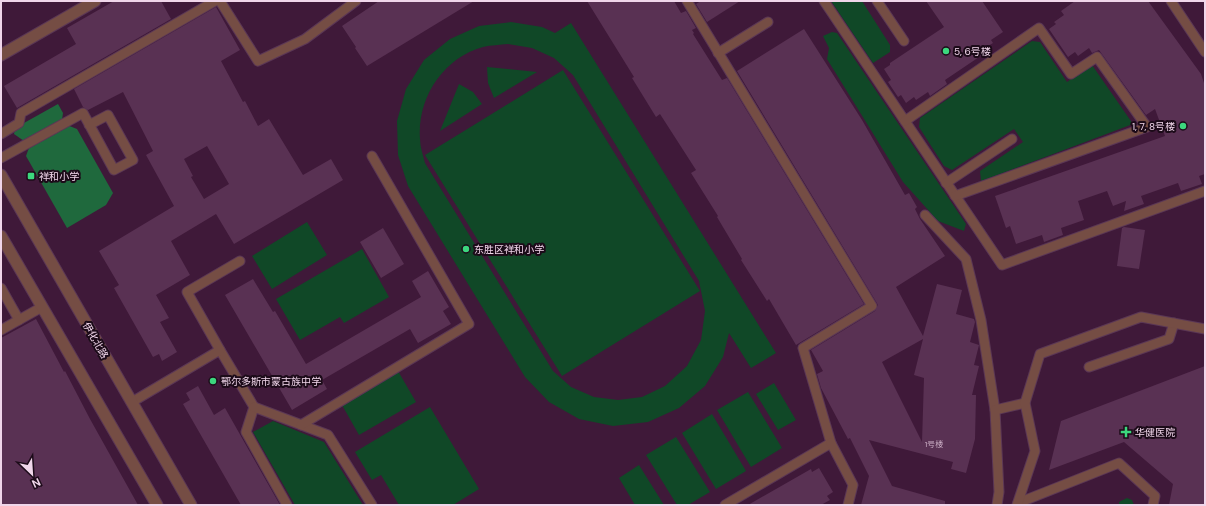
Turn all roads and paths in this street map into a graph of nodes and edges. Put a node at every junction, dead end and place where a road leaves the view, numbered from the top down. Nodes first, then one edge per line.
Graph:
1 (95, 1) edge
2 (215, 1) edge
3 (220, 1) edge
4 (356, 1) edge
5 (687, 1) edge
6 (824, 1) edge
7 (877, 1) edge
8 (1171, 1) edge
9 (768, 22) dead end
10 (904, 41) dead end
11 (1205, 52) edge
12 (718, 53) junction
13 (1, 55) edge
14 (905, 121) junction
15 (90, 125) junction
16 (1, 134) edge
17 (1012, 139) dead end
18 (372, 156) dead end
19 (1, 158) edge
20 (1, 175) edge
21 (946, 183) junction
22 (1205, 191) edge
23 (955, 196) junction
24 (925, 215) dead end
25 (2, 242) edge
26 (240, 261) dead end
27 (1, 288) edge
28 (42, 307) junction
29 (19, 320) junction
30 (1174, 324) junction
31 (1205, 329) edge
32 (1, 330) edge
33 (220, 350) junction
34 (1089, 367) dead end
35 (132, 402) junction
36 (1025, 403) junction
37 (254, 407) junction
38 (995, 410) junction
39 (301, 425) junction
40 (831, 443) junction
41 (1018, 504) edge
42 (157, 505) edge
43 (191, 505) edge
44 (287, 505) edge
45 (372, 505) edge
46 (725, 505) edge
47 (848, 505) edge
48 (997, 505) edge
49 (1153, 505) edge

1 - 13 street
2 - 16 lane
3 - 4 lane
5 - 12 lane
6 - 14 lane
7 - 10 lane
8 - 11 lane
9 - 12 lane
12 - 40 lane
14 - 21 lane
14 - 23 lane
15 - 15 lane
15 - 19 lane
17 - 21 lane
18 - 39 lane
20 - 35 street, 伊化北路
21 - 23 lane
22 - 23 lane
24 - 38 lane
25 - 28 street
26 - 33 lane
27 - 29 lane
28 - 29 lane
28 - 42 street
29 - 32 lane
30 - 31 lane
30 - 34 lane
30 - 36 lane
33 - 35 lane
33 - 37 lane
35 - 43 street, 伊化北路
36 - 38 lane
36 - 41 lane
37 - 39 lane
37 - 44 lane
38 - 48 lane
39 - 45 lane
40 - 46 lane
40 - 47 lane
41 - 49 lane

